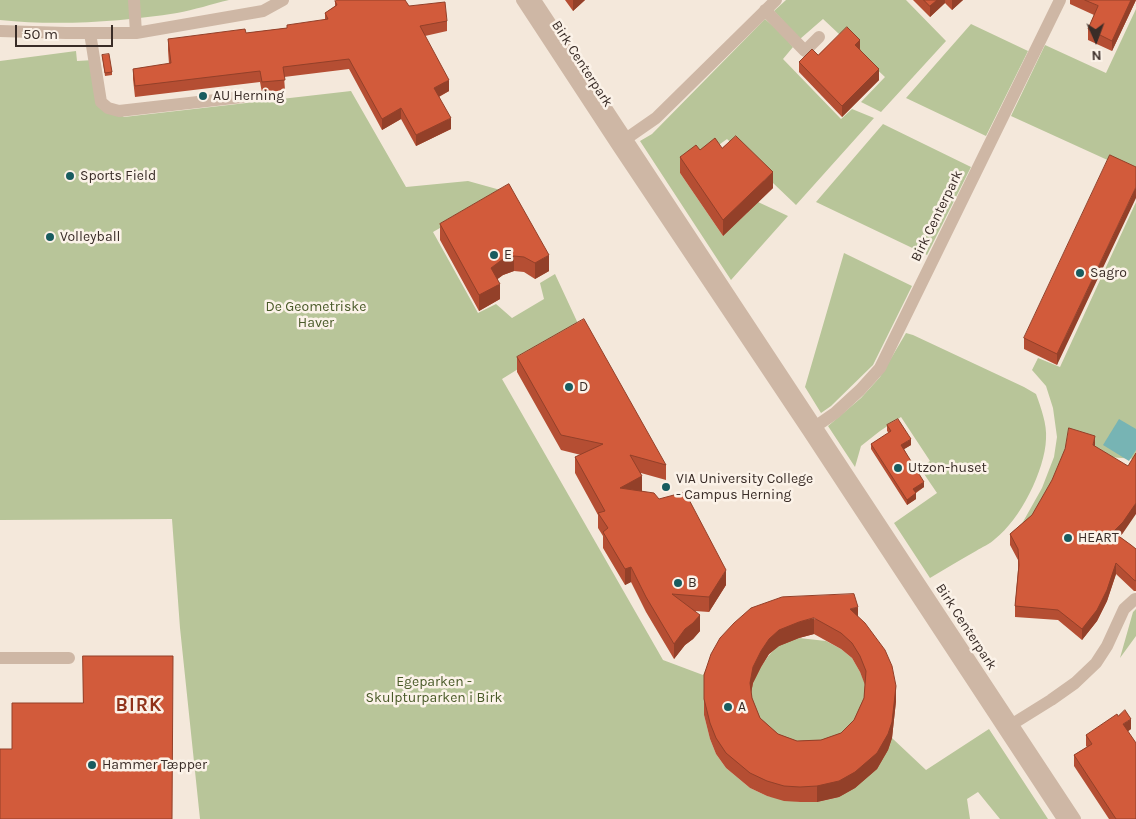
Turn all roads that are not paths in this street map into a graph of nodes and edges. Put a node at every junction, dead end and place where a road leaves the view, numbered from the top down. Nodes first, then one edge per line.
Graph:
1 (134, 0) edge
2 (283, 0) edge
3 (522, 0) edge
4 (535, 0) edge
5 (776, 0) edge
6 (1060, 0) edge
7 (765, 10) junction
8 (0, 31) edge
9 (90, 33) junction
10 (136, 33) junction
11 (819, 37) dead end
12 (242, 97) dead end
13 (622, 142) junction
14 (812, 429) junction
15 (1135, 599) dead end
16 (0, 658) edge
17 (69, 658) dead end
18 (1008, 726) junction
19 (1063, 819) edge
20 (1075, 819) edge

1 - 10 street
2 - 10 street
3 - 13 street, Birk Centerpark
4 - 13 street, Birk Centerpark
5 - 7 street
6 - 14 street, Birk Centerpark
7 - 11 street
7 - 13 street
8 - 9 street
9 - 10 street
9 - 12 street
13 - 14 street, Birk Centerpark
14 - 18 street, Birk Centerpark
15 - 18 street
16 - 17 street
18 - 19 street, Birk Centerpark
18 - 20 street, Birk Centerpark

